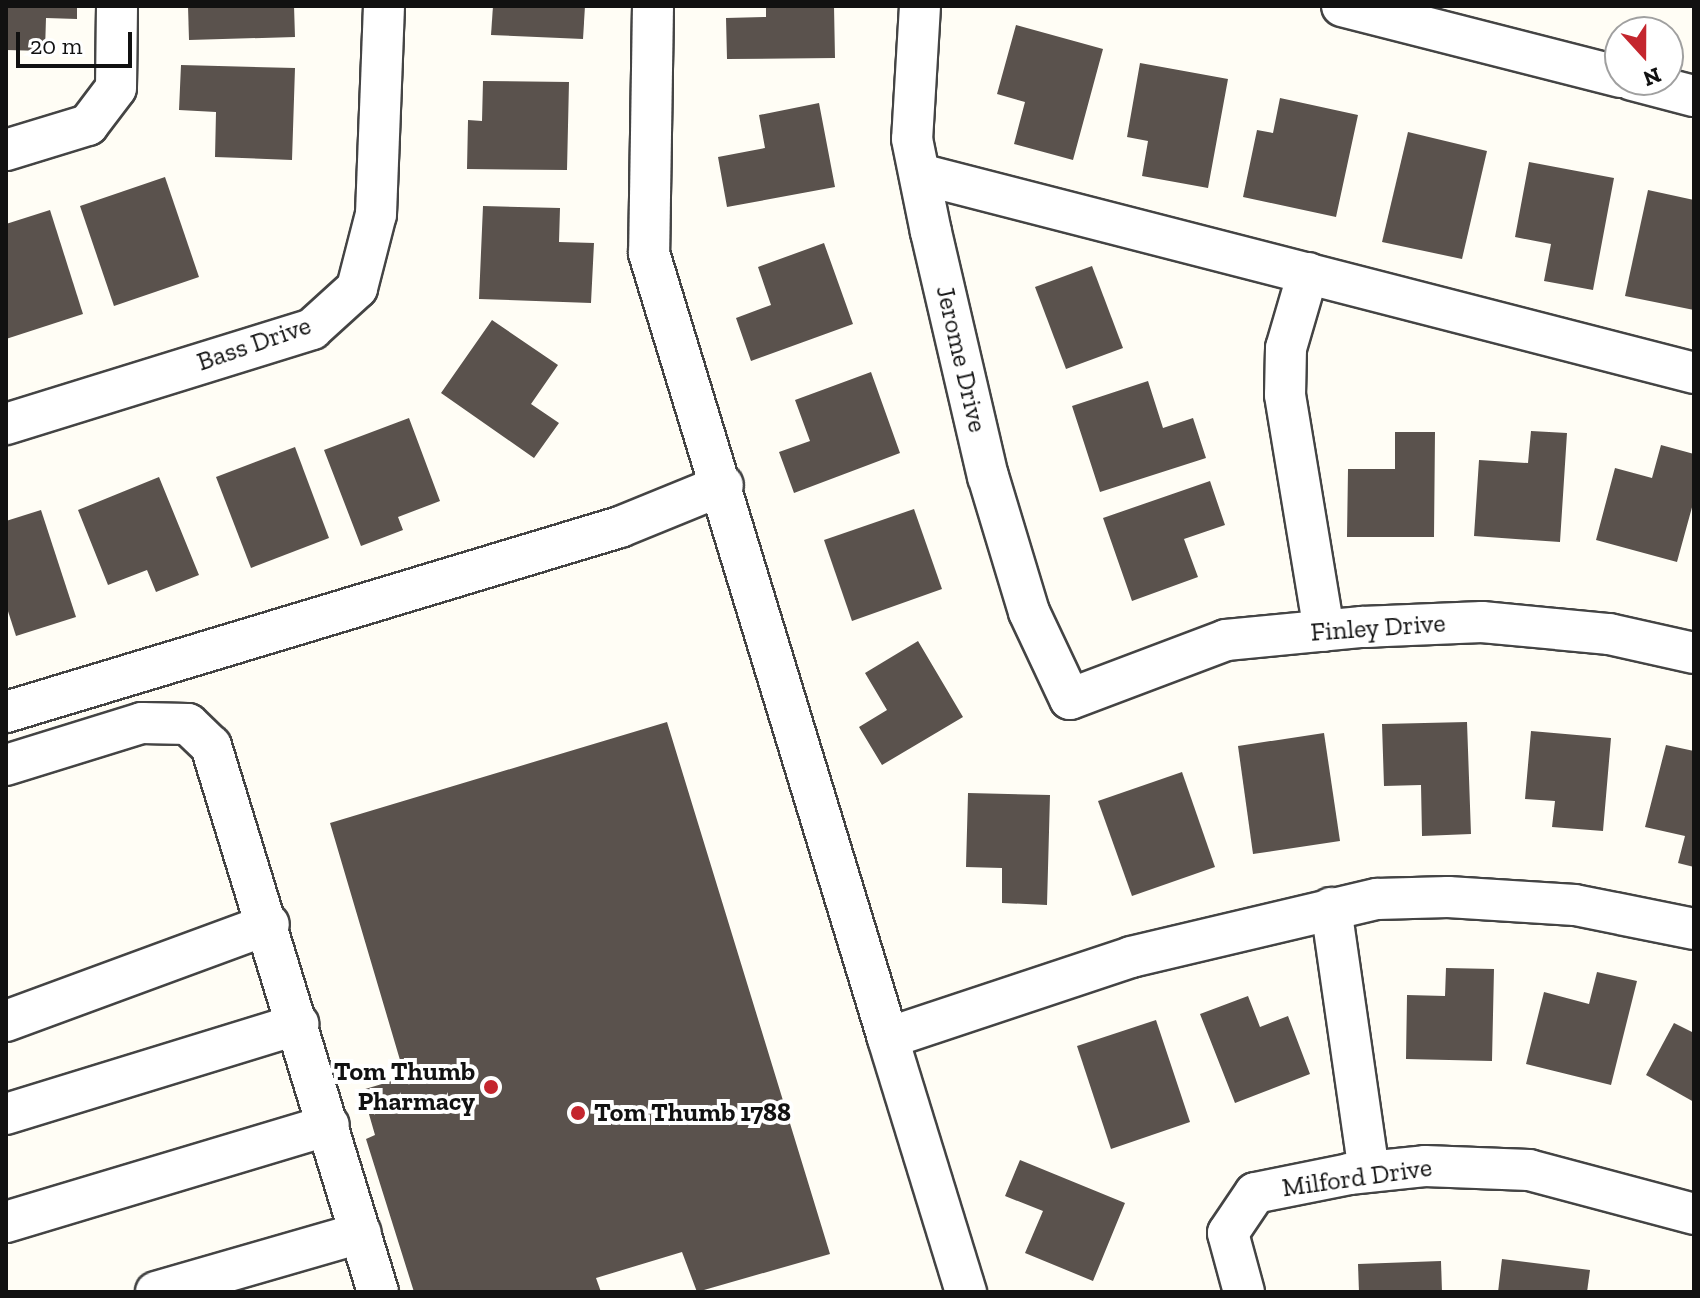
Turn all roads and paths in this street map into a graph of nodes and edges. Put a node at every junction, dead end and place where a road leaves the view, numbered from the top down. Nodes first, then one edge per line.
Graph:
1 (117, 6) edge
2 (384, 6) edge
3 (653, 6) edge
4 (920, 6) edge
5 (1342, 6) edge
6 (1604, 73) edge
7 (6, 150) edge
8 (920, 174) junction
9 (1308, 273) junction
10 (1694, 373) edge
11 (6, 424) edge
12 (723, 485) junction
13 (1324, 631) junction
14 (1694, 653) edge
15 (1070, 699) joint
16 (6, 712) edge
17 (6, 765) edge
18 (1331, 908) junction
19 (269, 924) junction
20 (1694, 929) edge
21 (6, 1021) edge
22 (298, 1024) junction
23 (888, 1038) junction
24 (6, 1114) edge
25 (329, 1125) junction
26 (1369, 1171) junction
27 (1694, 1214) edge
28 (6, 1222) edge
29 (361, 1233) junction
30 (156, 1292) edge
31 (378, 1292) edge
32 (966, 1292) edge
33 (1244, 1292) edge

1 - 7 street
2 - 11 street, Bass Drive
3 - 12 street
4 - 8 street, Jerome Drive
5 - 6 street
8 - 9 street
8 - 15 street, Jerome Drive
9 - 10 street
9 - 13 street
12 - 16 street
12 - 23 street
13 - 14 street, Finley Drive
13 - 15 street, Finley Drive
17 - 19 street
18 - 20 street
18 - 23 street
18 - 26 street
19 - 21 street
19 - 22 street
22 - 24 street
22 - 25 street
23 - 32 street
25 - 28 street
25 - 29 street
26 - 27 street, Milford Drive
26 - 33 street, Milford Drive
29 - 30 street
29 - 31 street

